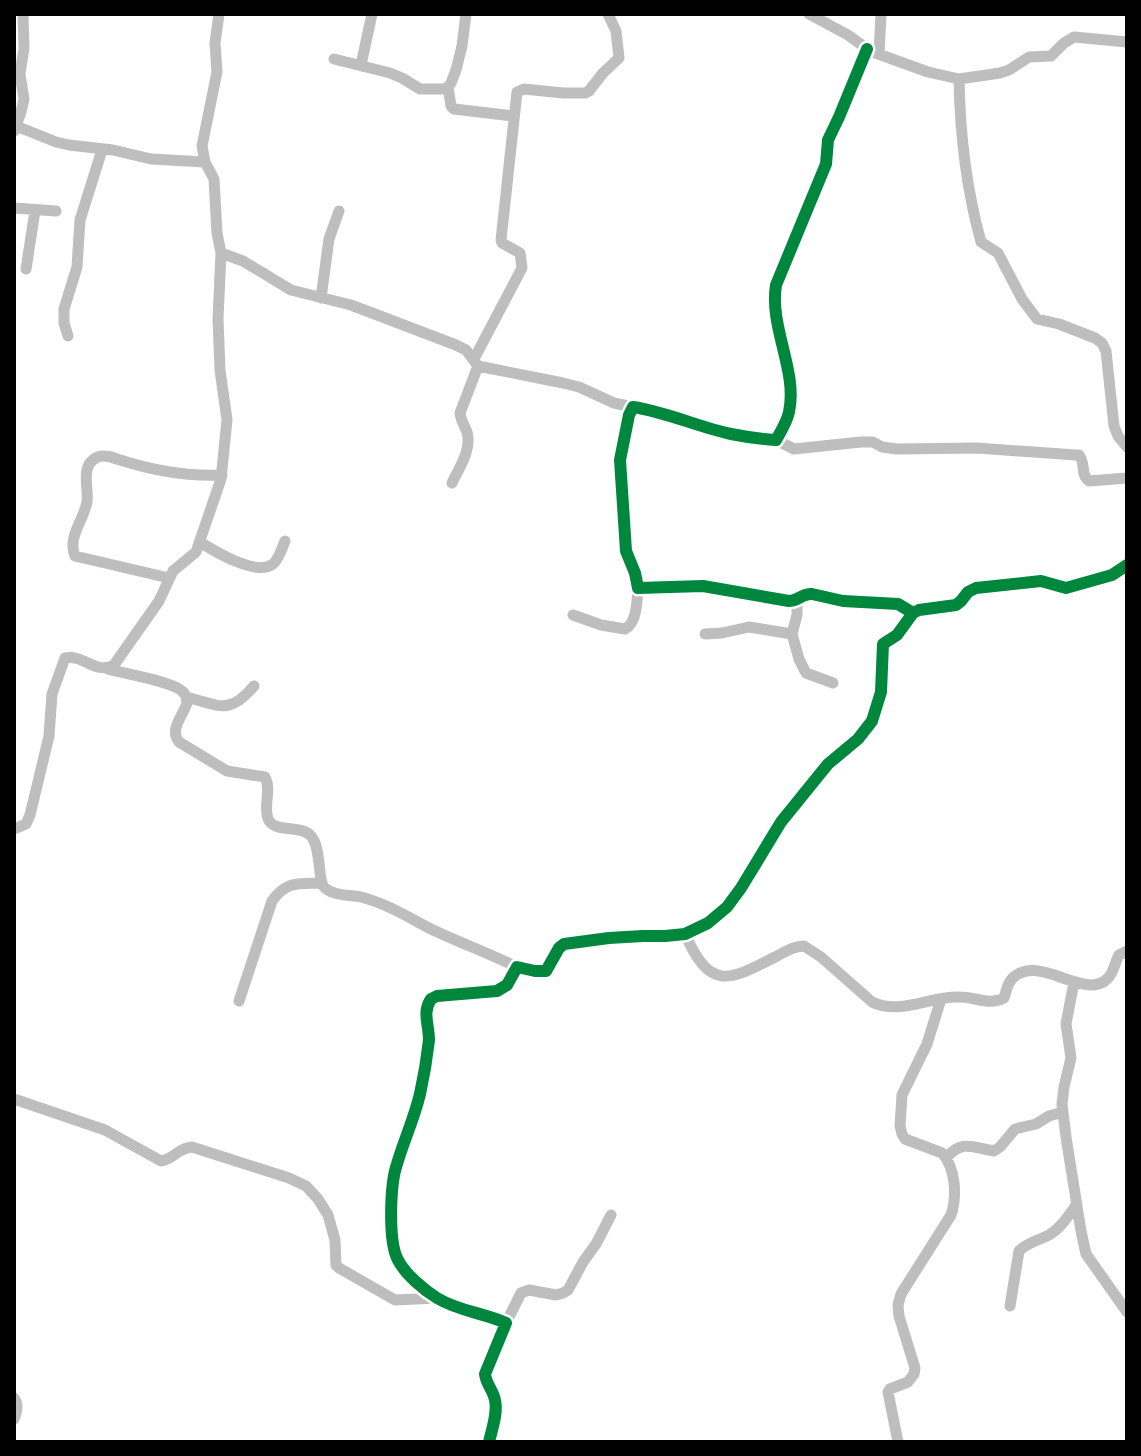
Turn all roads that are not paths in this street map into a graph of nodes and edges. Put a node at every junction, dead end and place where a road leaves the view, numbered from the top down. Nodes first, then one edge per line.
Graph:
1 (23, 14) edge
2 (219, 14) edge
3 (372, 14) edge
4 (466, 14) edge
5 (608, 14) edge
6 (881, 14) edge
7 (817, 16) edge
8 (1127, 42) edge
9 (873, 52) junction
10 (334, 59) dead end
11 (361, 65) junction
12 (959, 79) junction
13 (448, 87) junction
14 (513, 116) junction
15 (15, 128) edge
16 (102, 150) junction
17 (205, 162) junction
18 (14, 208) edge
19 (35, 211) junction
20 (56, 211) dead end
21 (339, 211) dead end
22 (221, 253) junction
23 (26, 269) dead end
24 (321, 298) junction
25 (68, 336) dead end
26 (476, 362) junction
27 (633, 407) junction
28 (776, 440) junction
29 (1127, 447) edge
30 (222, 475) junction
31 (1127, 478) edge
32 (452, 483) dead end
33 (285, 541) dead end
34 (200, 542) junction
35 (1127, 565) edge
36 (169, 578) junction
37 (638, 588) junction
38 (797, 600) junction
39 (913, 613) junction
40 (573, 615) dead end
41 (705, 634) dead end
42 (792, 634) junction
43 (108, 669) junction
44 (833, 683) dead end
45 (254, 686) dead end
46 (186, 697) junction
47 (14, 829) edge
48 (322, 883) junction
49 (685, 934) junction
50 (1127, 951) edge
51 (517, 967) junction
52 (1074, 982) junction
53 (941, 999) junction
54 (239, 1001) dead end
55 (14, 1099) edge
56 (1063, 1112) junction
57 (947, 1157) junction
58 (1077, 1204) junction
59 (611, 1215) dead end
60 (437, 1298) junction
61 (1010, 1306) dead end
62 (1127, 1312) edge
63 (506, 1323) junction
64 (14, 1398) edge
65 (14, 1419) edge
66 (489, 1442) edge
67 (898, 1442) edge

1 - 15 street
2 - 17 street
3 - 11 street
4 - 13 street
5 - 14 street
6 - 9 street
7 - 9 street
8 - 12 street
9 - 12 street
9 - 28 street
10 - 11 street
11 - 13 street
12 - 29 street
13 - 14 street
14 - 26 street
15 - 16 street
16 - 17 street
16 - 25 street
17 - 22 street
18 - 19 street
19 - 20 street
19 - 23 street
21 - 24 street
22 - 24 street
22 - 30 street
24 - 26 street
26 - 27 street
26 - 32 street
27 - 28 street
27 - 37 street
28 - 31 street
30 - 34 street
30 - 36 street
33 - 34 street
34 - 36 street
35 - 39 street
36 - 43 street
37 - 38 street
37 - 40 street
38 - 39 street
38 - 42 street
39 - 49 street
41 - 42 street
42 - 44 street
43 - 46 street
43 - 47 street
45 - 46 street
46 - 48 street
48 - 51 street
48 - 54 street
49 - 51 street
49 - 53 street
50 - 52 street
51 - 60 street
52 - 53 street
52 - 56 street
53 - 57 street
55 - 60 street
56 - 57 street
56 - 58 street
57 - 67 street
58 - 61 street
58 - 62 street
59 - 63 street
60 - 63 street
63 - 66 street
64 - 65 street

